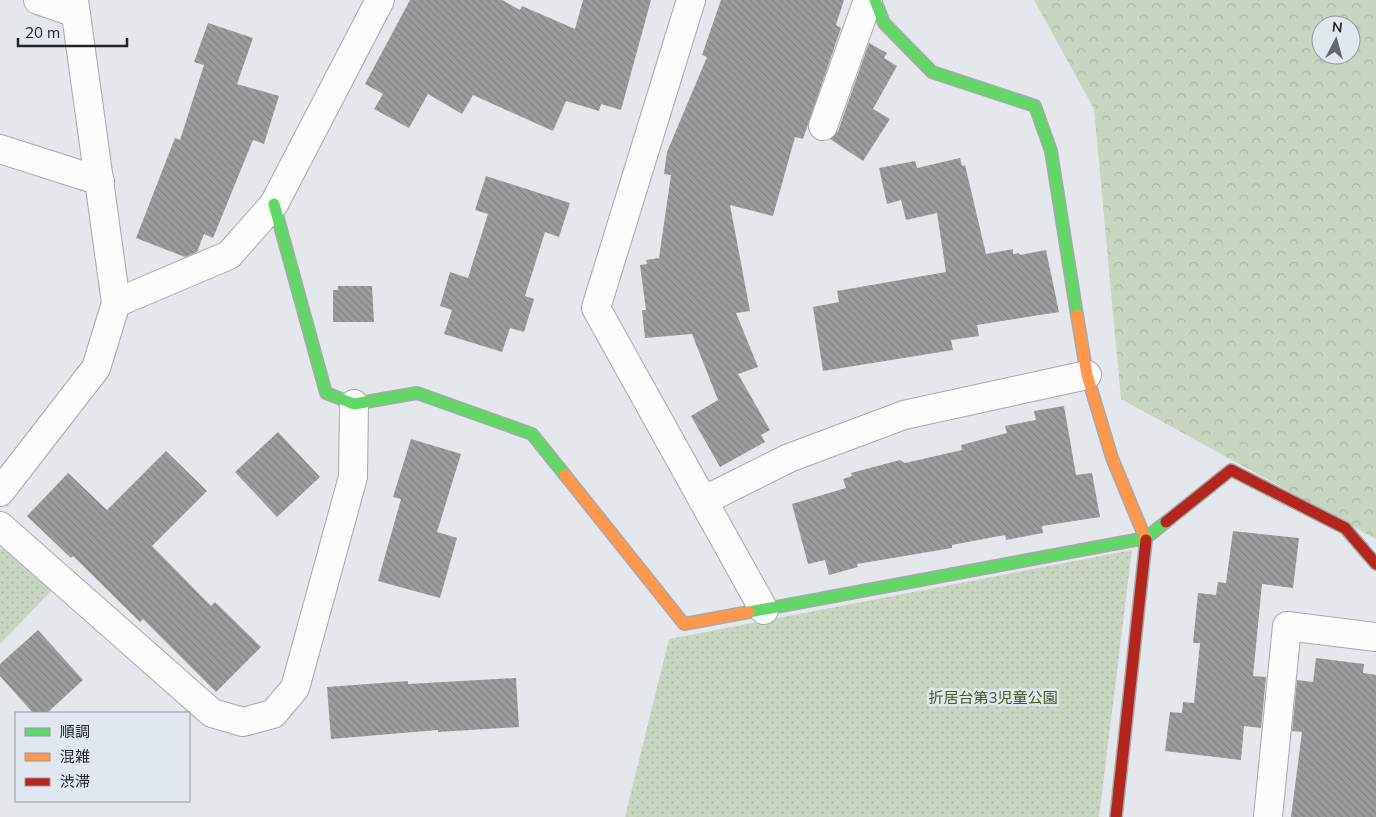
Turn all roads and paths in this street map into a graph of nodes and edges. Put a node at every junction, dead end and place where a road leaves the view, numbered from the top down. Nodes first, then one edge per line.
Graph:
1 (38, 0) edge
2 (380, 0) edge
3 (691, 0) edge
4 (868, 0) edge
5 (875, 0) edge
6 (75, 6) edge
7 (823, 126) dead end
8 (0, 150) edge
9 (100, 181) junction
10 (274, 204) junction
11 (116, 303) junction
12 (1088, 375) junction
13 (354, 404) junction
14 (0, 492) edge
15 (703, 501) junction
16 (0, 526) edge
17 (1146, 538) junction
18 (1376, 564) edge
19 (764, 610) junction
20 (1376, 636) edge
21 (1116, 817) edge
22 (1268, 817) edge

1 - 6 street
2 - 10 street
3 - 15 street
4 - 7 street
5 - 12 street
6 - 9 street
8 - 9 street
9 - 11 street
10 - 11 street
10 - 13 street
11 - 14 street
12 - 15 street
12 - 17 street
13 - 16 street
13 - 19 street
15 - 19 street
17 - 18 street
17 - 19 street
17 - 21 street
20 - 22 street

